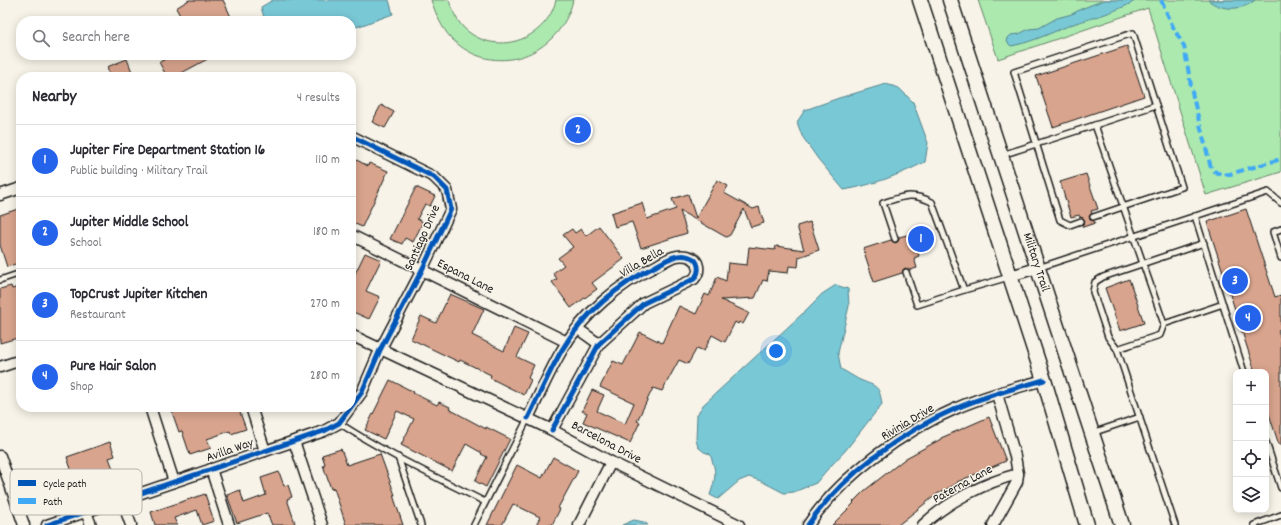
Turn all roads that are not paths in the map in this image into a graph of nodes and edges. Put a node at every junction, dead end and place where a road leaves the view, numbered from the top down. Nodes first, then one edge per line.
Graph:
1 (920, 0) edge
2 (950, 0) edge
3 (1156, 105) junction
4 (1095, 125) junction
5 (356, 138) edge
6 (1036, 144) junction
7 (1000, 155) junction
8 (16, 190) edge
9 (0, 195) edge
10 (1281, 203) edge
11 (1123, 207) junction
12 (1195, 216) junction
13 (1093, 217) dead end
14 (1081, 221) dead end
15 (1281, 229) edge
16 (1133, 236) junction
17 (356, 237) edge
18 (894, 239) dead end
19 (1204, 243) junction
20 (1281, 258) edge
21 (1143, 263) junction
22 (1037, 268) junction
23 (422, 270) junction
24 (906, 272) dead end
25 (16, 275) edge
26 (1010, 276) junction
27 (0, 280) edge
28 (964, 290) junction
29 (1223, 304) junction
30 (1164, 324) junction
31 (578, 329) junction
32 (356, 338) edge
33 (567, 342) junction
34 (599, 344) junction
35 (1117, 349) junction
36 (380, 350) junction
37 (16, 362) edge
38 (0, 367) edge
39 (1243, 369) edge
40 (1044, 380) junction
41 (997, 394) junction
42 (356, 400) edge
43 (152, 412) edge
44 (253, 412) edge
45 (347, 412) edge
46 (1140, 417) junction
47 (528, 418) junction
48 (339, 423) junction
49 (552, 430) junction
50 (1091, 433) junction
51 (294, 441) junction
52 (265, 451) junction
53 (1269, 451) edge
54 (0, 456) edge
55 (398, 457) junction
56 (611, 462) junction
57 (211, 469) junction
58 (1018, 474) junction
59 (174, 482) junction
60 (10, 485) edge
61 (1281, 488) edge
62 (142, 493) edge
63 (485, 502) junction
64 (21, 515) edge
65 (77, 515) edge
66 (87, 515) edge
67 (127, 515) edge
68 (1281, 516) edge
69 (24, 525) edge
70 (47, 525) edge
71 (91, 525) edge
72 (131, 525) edge
73 (229, 525) edge
74 (322, 525) edge
75 (421, 525) edge
76 (474, 525) edge
77 (579, 525) edge
78 (739, 525) edge
79 (808, 525) edge
80 (923, 525) edge
81 (993, 525) edge
82 (1087, 525) edge
83 (1122, 525) edge
84 (1175, 525) edge
85 (1254, 525) edge

1 - 26 main road
2 - 7 main road, Military Trail
3 - 4 lane
3 - 6 lane
3 - 11 lane
4 - 6 lane
4 - 11 lane
5 - 23 street, Santiago Drive
6 - 7 lane
6 - 14 lane
7 - 22 main road, Military Trail
8 - 9 street
10 - 12 lane
11 - 13 lane
11 - 16 lane
12 - 16 lane
12 - 19 lane
15 - 20 lane
16 - 21 lane
16 - 22 lane
17 - 23 street, Espana Lane
18 - 28 lane
19 - 21 lane
19 - 29 lane
21 - 30 lane
21 - 35 lane
22 - 26 street
22 - 50 main road, Military Trail
23 - 33 street, Espana Lane
23 - 36 street, Santiago Drive
24 - 28 lane
25 - 27 lane
26 - 28 lane
26 - 40 main road
29 - 30 lane
29 - 39 lane
30 - 35 lane
31 - 33 street, Villa Bella
31 - 34 street
31 - 34 street, Villa Bella
32 - 36 street, Barcelona Drive
33 - 47 street, Villa Bella
34 - 49 street, Villa Bella
35 - 46 lane
36 - 42 street, Avilla Way
36 - 47 street, Barcelona Drive
37 - 38 street
40 - 41 street, Rivinia Drive
40 - 82 main road
41 - 58 street
41 - 79 street, Rivinia Drive
43 - 59 street
44 - 52 street
45 - 48 street, Avilla Way
46 - 50 lane
46 - 84 lane
47 - 49 street, Barcelona Drive
47 - 63 lane
48 - 51 street, Avilla Way
48 - 55 lane
49 - 56 street, Barcelona Drive
50 - 83 main road, Military Trail
51 - 52 street, Avilla Way
51 - 74 street
52 - 57 street, Avilla Way
53 - 61 lane
54 - 60 street
55 - 63 lane
55 - 75 lane
56 - 77 street
56 - 78 street, Barcelona Drive
57 - 59 street, Avilla Way
57 - 73 street
58 - 80 street, Paterna Lane
58 - 81 street
59 - 62 street, Avilla Way
63 - 76 lane
64 - 69 street
65 - 70 street, Avilla Way
66 - 71 street
67 - 72 street
68 - 85 lane

